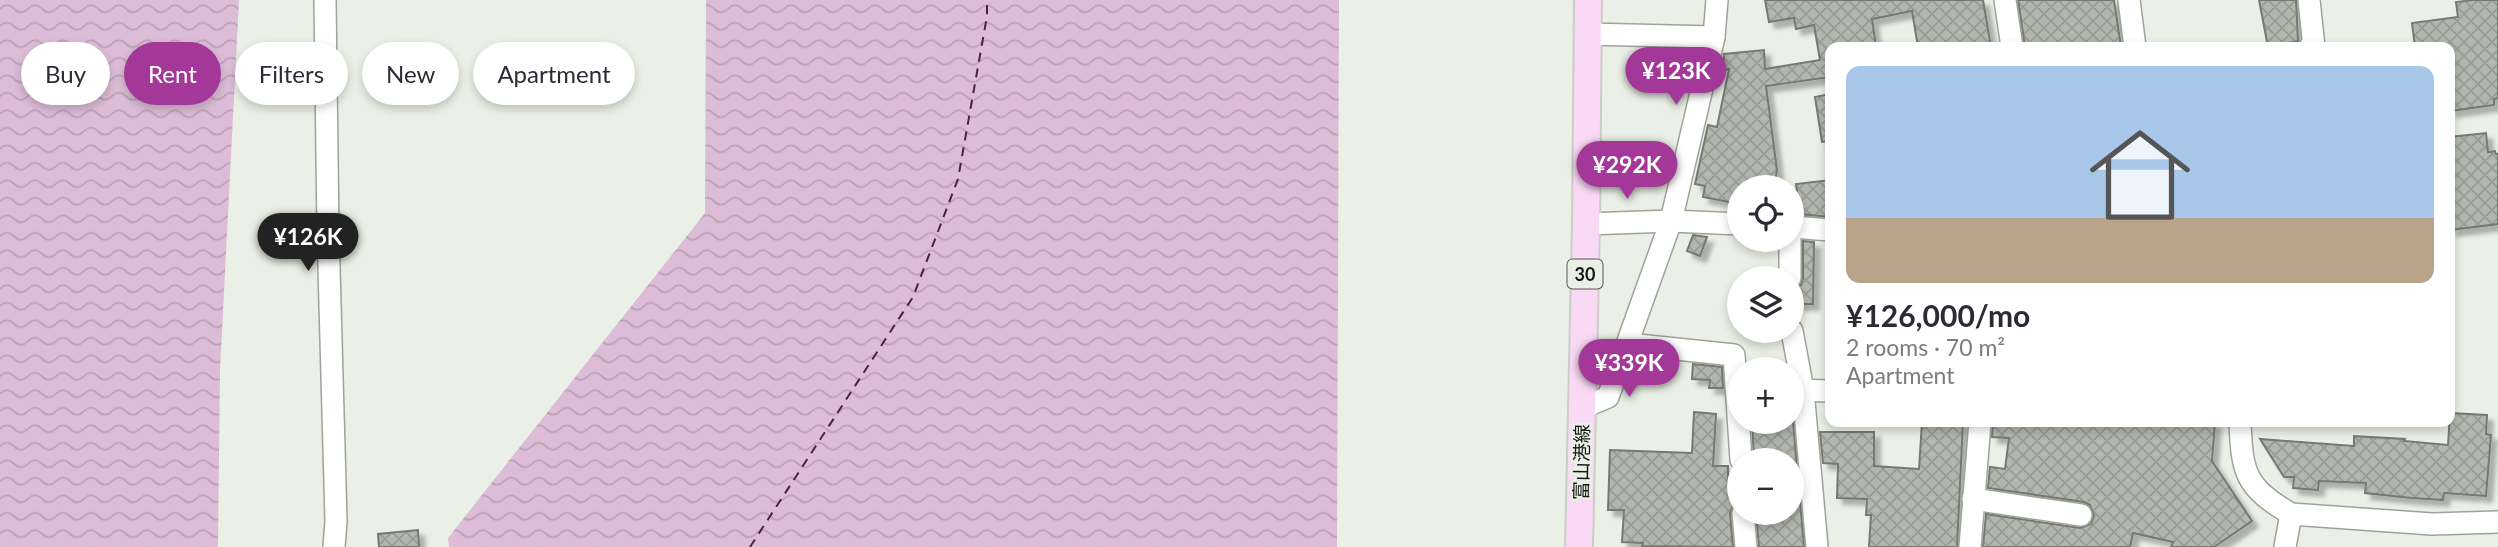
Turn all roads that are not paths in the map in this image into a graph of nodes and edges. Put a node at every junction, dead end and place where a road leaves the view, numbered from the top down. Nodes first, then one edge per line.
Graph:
1 (325, 0) edge
2 (1588, 0) edge
3 (1717, 0) edge
4 (2005, 0) edge
5 (2129, 0) edge
6 (2309, 0) edge
7 (1587, 34) junction
8 (1714, 37) junction
9 (2011, 42) edge
10 (2134, 42) edge
11 (2313, 42) edge
12 (1671, 220) junction
13 (1727, 223) edge
14 (1586, 224) junction
15 (1804, 228) edge
16 (1825, 230) edge
17 (1628, 344) junction
18 (1734, 357) edge
19 (1804, 390) edge
20 (1825, 391) edge
21 (1582, 408) junction
22 (1980, 427) edge
23 (2240, 427) edge
24 (1803, 434) edge
25 (1973, 499) junction
26 (2291, 514) junction
27 (2081, 515) dead end
28 (2498, 522) edge
29 (1744, 525) edge
30 (334, 547) edge
31 (1579, 547) edge
32 (1746, 547) edge
33 (1817, 547) edge
34 (1970, 547) edge
35 (2286, 547) edge

1 - 30 street
2 - 7 main road, 富山港線 / 30
3 - 8 street
4 - 9 street
5 - 10 street
6 - 11 street
7 - 8 street
7 - 14 main road, 富山港線 / 30
8 - 12 street
12 - 13 street
12 - 14 street
12 - 17 street
14 - 21 main road, 富山港線 / 30
15 - 16 street
17 - 18 street
17 - 21 street
19 - 20 street
21 - 31 main road, 富山港線 / 30
22 - 25 street
23 - 26 street
24 - 33 street
25 - 27 street
25 - 34 street
26 - 28 street
26 - 35 street
29 - 32 street

